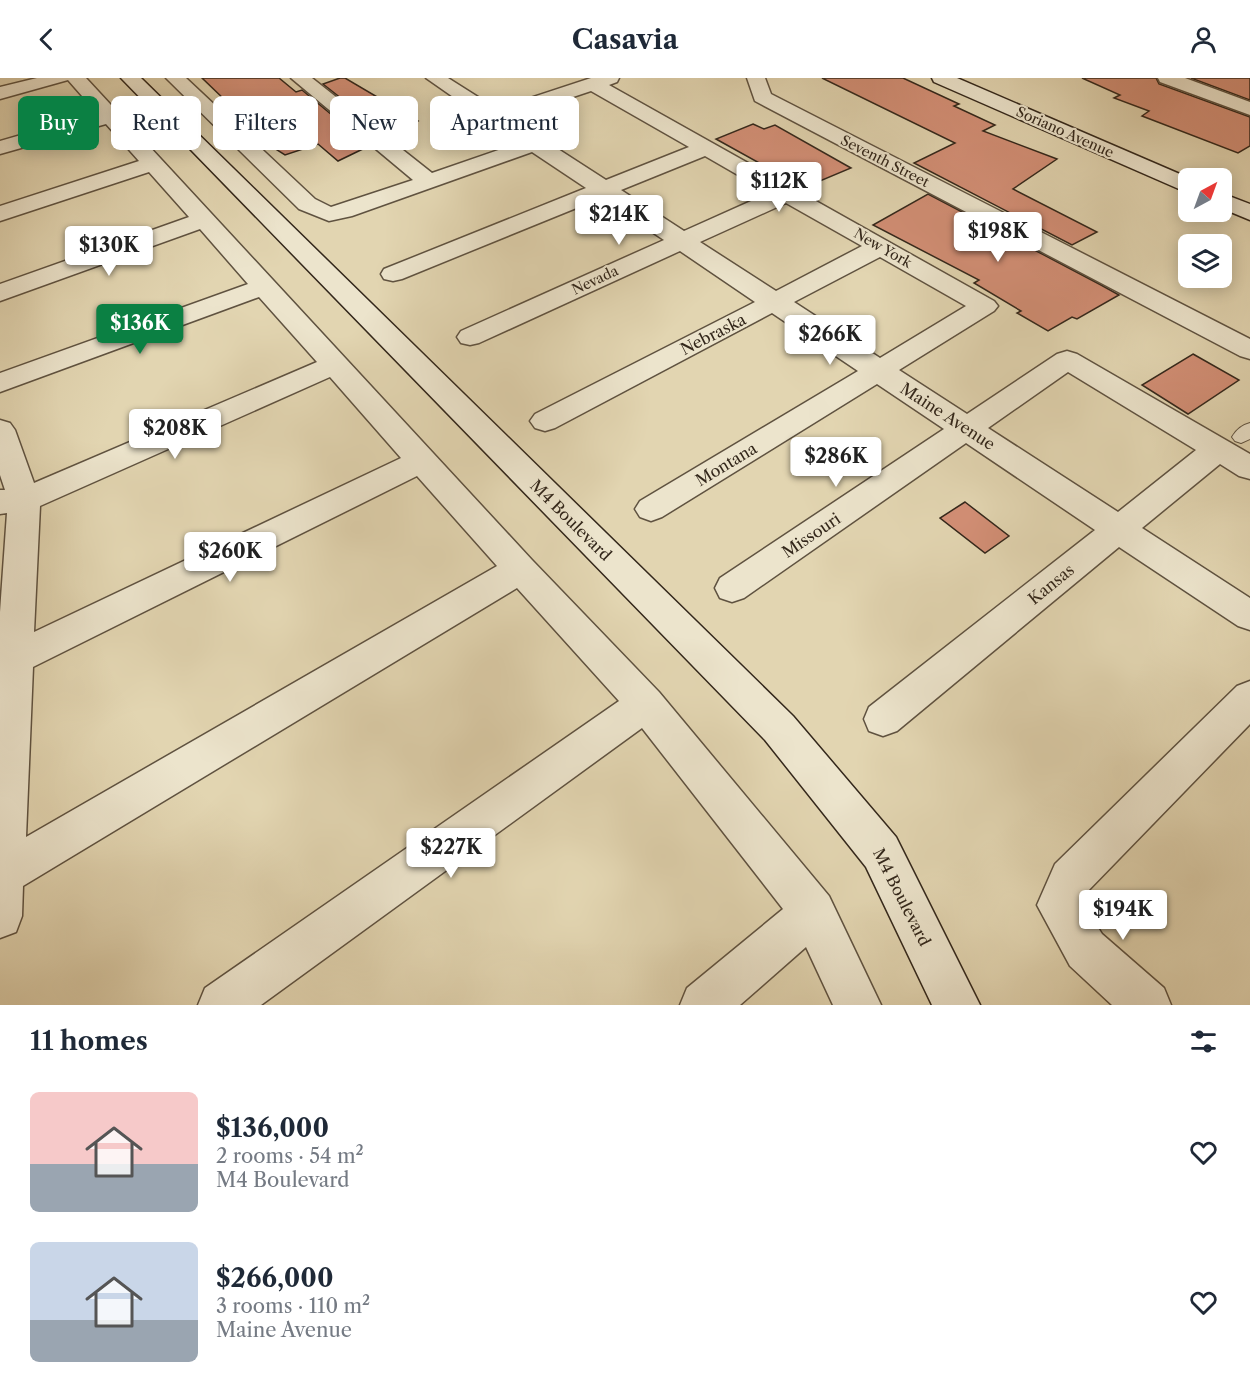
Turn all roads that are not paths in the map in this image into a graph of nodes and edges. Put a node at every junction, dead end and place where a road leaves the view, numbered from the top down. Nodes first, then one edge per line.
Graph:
1 (60, 78) edge
2 (76, 78) edge
3 (129, 78) edge
4 (175, 78) edge
5 (300, 78) edge
6 (436, 78) edge
7 (756, 78) edge
8 (941, 78) edge
9 (1167, 78) edge
10 (601, 81) edge
11 (0, 93) edge
12 (463, 96) edge
13 (556, 96) edge
14 (1250, 109) edge
15 (110, 116) junction
16 (0, 148) edge
17 (706, 148) junction
18 (518, 150) edge
19 (544, 150) edge
20 (153, 163) junction
21 (429, 182) junction
22 (1178, 182) edge
23 (604, 190) junction
24 (786, 194) junction
25 (1232, 205) edge
26 (1250, 213) edge
27 (0, 214) edge
28 (204, 220) junction
29 (681, 240) junction
30 (880, 247) junction
31 (393, 274) dead end
32 (265, 286) junction
33 (0, 294) edge
34 (774, 302) junction
35 (985, 306) joint
36 (470, 337) dead end
37 (1250, 350) edge
38 (336, 364) junction
39 (879, 371) junction
40 (0, 383) edge
41 (545, 421) dead end
42 (968, 429) junction
43 (0, 430) edge
44 (1236, 438) edge
45 (423, 460) junction
46 (1250, 468) edge
47 (12, 501) edge
48 (651, 509) dead end
49 (1119, 529) junction
50 (520, 569) junction
51 (732, 588) dead end
52 (1250, 616) edge
53 (14, 659) junction
54 (1250, 698) edge
55 (646, 704) junction
56 (883, 719) dead end
57 (2, 875) junction
58 (813, 912) junction
59 (0, 916) edge
60 (222, 1005) edge
61 (704, 1005) edge
62 (857, 1005) edge
63 (956, 1005) edge
64 (1148, 1005) edge

1 - 11 street
2 - 15 street
3 - 63 street, M4 Boulevard
4 - 21 street
5 - 21 street
6 - 12 street, Maine Avenue
7 - 37 street, Seventh Street
8 - 22 street, Soriano Avenue
9 - 14 street
10 - 13 street
10 - 17 street, New York
15 - 16 street
15 - 20 street
17 - 23 street
17 - 24 street, New York
18 - 21 street
19 - 23 street, Maine Avenue
20 - 27 street
20 - 28 street
23 - 29 street, Maine Avenue
23 - 31 street
24 - 29 street, Nevada
24 - 30 street, New York
25 - 26 street
28 - 32 street
28 - 33 street
29 - 34 street, Maine Avenue
29 - 36 street, Nevada
30 - 34 street, Nebraska
30 - 35 street, New York
32 - 38 street
32 - 40 street
34 - 39 street, Maine Avenue
34 - 41 street, Nebraska
35 - 39 street, Montana
38 - 45 street
38 - 47 street
39 - 42 street, Maine Avenue
39 - 48 street, Montana
42 - 44 street, Missouri
42 - 49 street, Maine Avenue
42 - 51 street, Missouri
43 - 47 street
44 - 46 street
44 - 49 street, Kansas
45 - 50 street
45 - 53 street
47 - 53 street
49 - 52 street, Maine Avenue
49 - 56 street, Kansas
50 - 55 street
50 - 57 street
53 - 57 street
54 - 64 street
55 - 58 street
55 - 60 street
57 - 59 street
58 - 61 street
58 - 62 street

